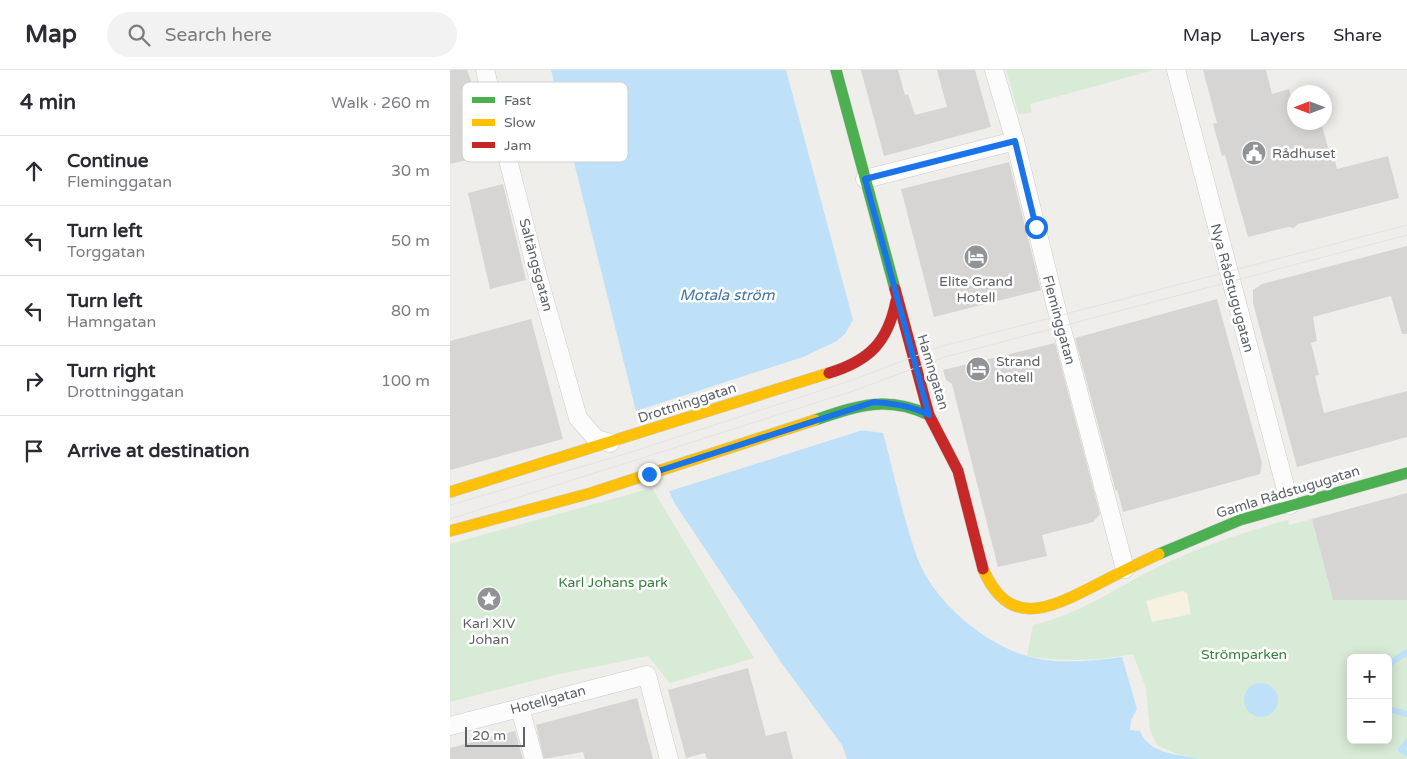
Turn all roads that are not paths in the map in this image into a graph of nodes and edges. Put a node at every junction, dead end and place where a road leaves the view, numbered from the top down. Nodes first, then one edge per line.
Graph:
1 (836, 70) edge
2 (994, 70) edge
3 (1176, 70) edge
4 (1015, 141) junction
5 (509, 162) edge
6 (865, 179) junction
7 (896, 299) junction
8 (929, 415) junction
9 (616, 442) junction
10 (1407, 473) edge
11 (450, 492) edge
12 (1290, 505) junction
13 (450, 531) edge
14 (1125, 570) junction
15 (520, 708) junction
16 (450, 726) edge
17 (534, 759) edge
18 (669, 759) edge

1 - 6 main road, Hamngatan
2 - 4 street, Fleminggatan
3 - 12 street, Nya Rådstugugatan
4 - 6 street
4 - 14 street, Fleminggatan
5 - 9 street, Saltängsgatan
6 - 7 main road, Hamngatan
7 - 8 main road, Hamngatan
7 - 9 main road, Drottninggatan
8 - 13 main road
8 - 14 main road, Hamngatan
9 - 11 main road, Drottninggatan
10 - 12 main road, Gamla Rådstugugatan
12 - 14 main road, Gamla Rådstugugatan
15 - 16 street, Hotellgatan
15 - 17 street
15 - 18 street, Hotellgatan

